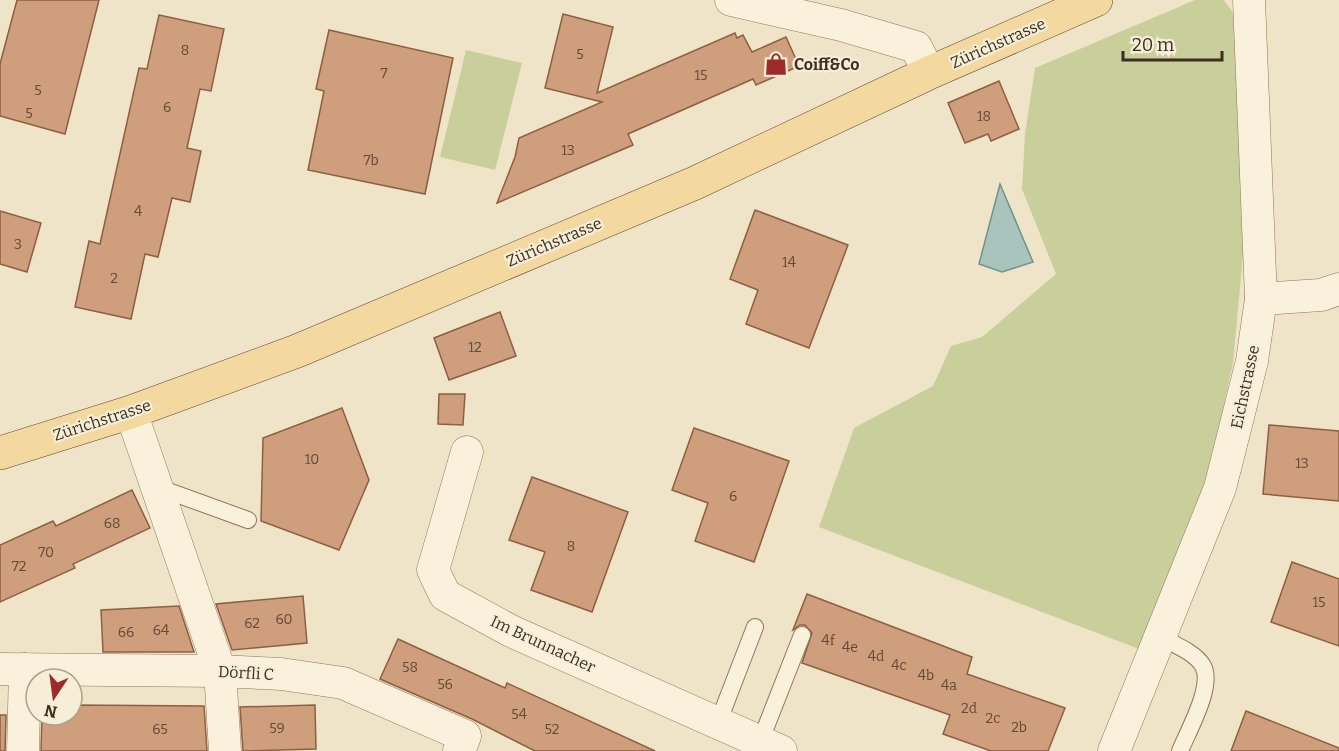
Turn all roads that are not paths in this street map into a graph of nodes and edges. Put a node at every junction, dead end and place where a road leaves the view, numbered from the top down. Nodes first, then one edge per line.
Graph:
1 (731, 0) edge
2 (1096, 0) edge
3 (1249, 0) edge
4 (929, 73) junction
5 (1339, 289) edge
6 (1261, 299) junction
7 (131, 412) junction
8 (467, 452) dead end
9 (0, 453) edge
10 (157, 487) junction
11 (248, 520) dead end
12 (755, 627) dead end
13 (802, 635) dead end
14 (1160, 637) junction
15 (13, 669) edge
16 (220, 672) junction
17 (718, 723) junction
18 (771, 746) edge
19 (23, 751) edge
20 (225, 751) edge
21 (459, 751) edge
22 (1114, 751) edge
23 (1180, 751) edge

1 - 4 street
2 - 4 main road, Zürichstrasse
3 - 6 street, Eichstrasse
4 - 7 main road, Zürichstrasse
5 - 6 street
6 - 14 street, Eichstrasse
7 - 9 main road, Zürichstrasse
7 - 10 street
8 - 17 street, Im Brunnacher
10 - 11 lane
10 - 16 street
12 - 17 lane
13 - 18 lane
14 - 22 street, Eichstrasse
14 - 23 lane
15 - 16 street, Dörfli C
15 - 19 street
16 - 20 street
16 - 21 street, Dörfli C
17 - 18 street, Im Brunnacher

